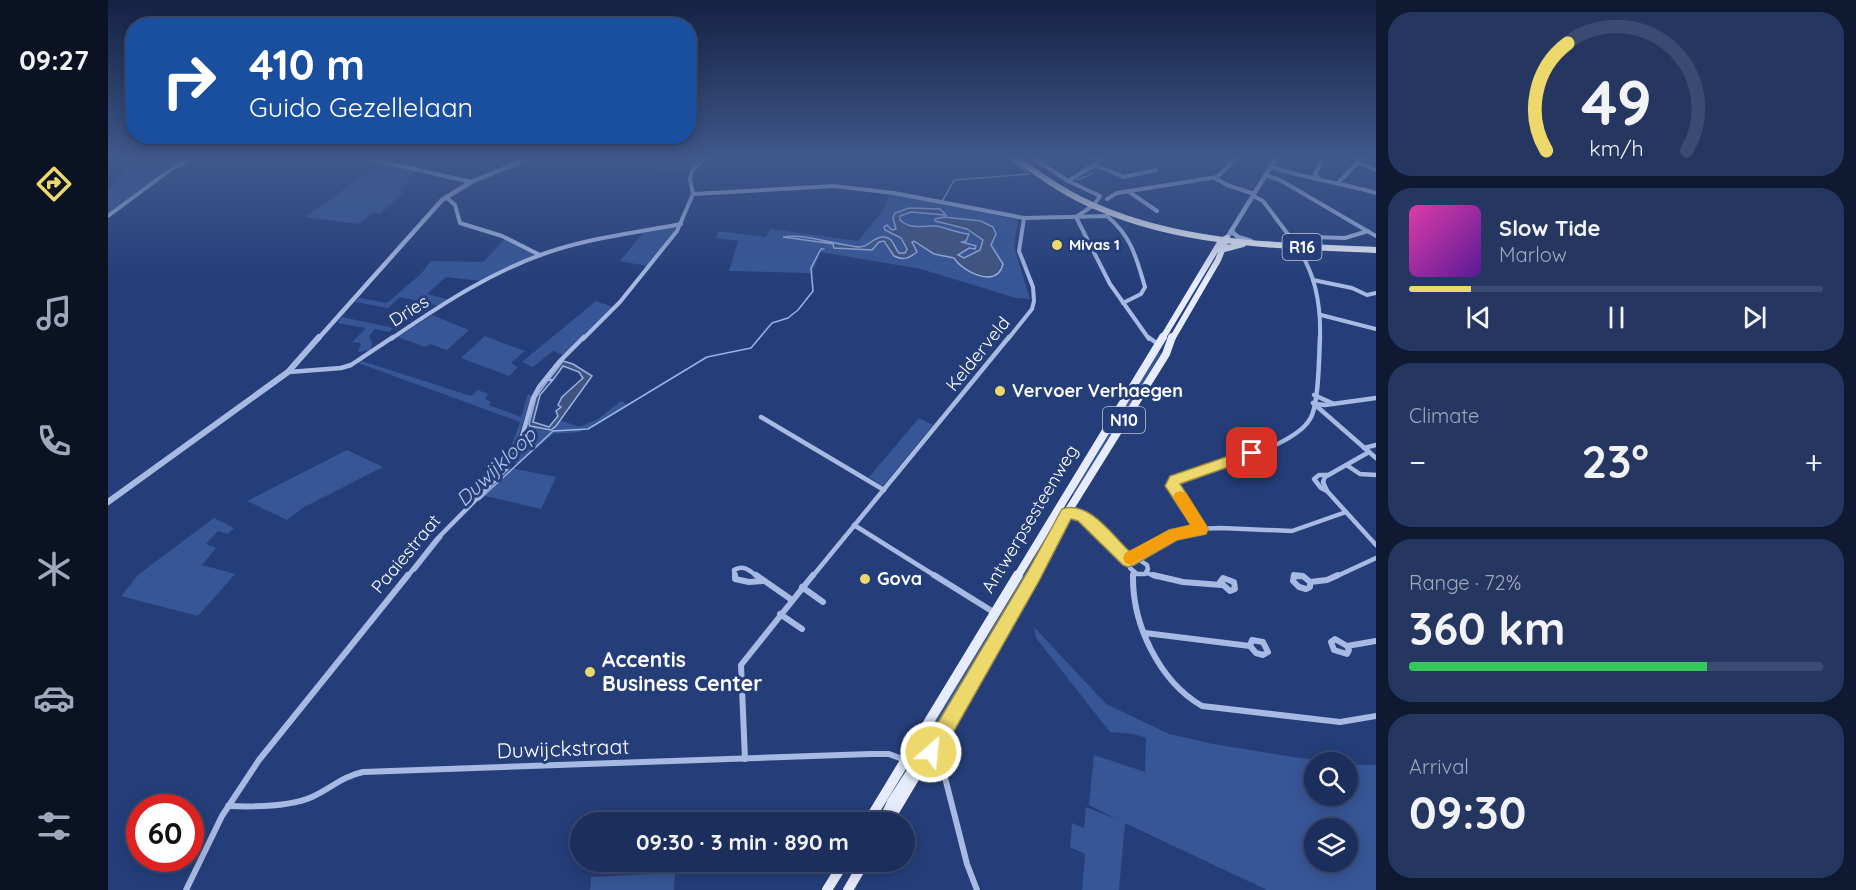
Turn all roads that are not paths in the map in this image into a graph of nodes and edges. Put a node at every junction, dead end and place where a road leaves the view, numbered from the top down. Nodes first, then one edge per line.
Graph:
1 (130, 200) edge
2 (444, 200) edge
3 (449, 200) edge
4 (691, 200) edge
5 (928, 200) edge
6 (1087, 200) edge
7 (1089, 200) edge
8 (1098, 200) edge
9 (1140, 200) edge
10 (1250, 200) edge
11 (1261, 200) edge
12 (1314, 200) edge
13 (1095, 203) junction
14 (1157, 211) dead end
15 (108, 216) edge
16 (1076, 217) junction
17 (1024, 218) junction
18 (681, 224) junction
19 (1231, 231) junction
20 (1368, 231) junction
21 (1376, 236) edge
22 (1290, 237) dead end
23 (1311, 237) dead end
24 (1251, 241) junction
25 (1222, 245) junction
26 (1376, 248) edge
27 (540, 255) junction
28 (1304, 256) dead end
29 (1313, 280) junction
30 (1376, 293) edge
31 (1123, 303) junction
32 (1187, 305) junction
33 (1321, 315) junction
34 (1376, 329) edge
35 (1156, 346) junction
36 (1166, 354) junction
37 (288, 372) junction
38 (1314, 395) junction
39 (1376, 398) edge
40 (1313, 403) junction
41 (1334, 404) junction
42 (1312, 412) junction
43 (1324, 412) junction
44 (761, 417) dead end
45 (1376, 445) edge
46 (1367, 450) junction
47 (1376, 458) edge
48 (1348, 466) junction
49 (1328, 475) junction
50 (1376, 475) edge
51 (884, 490) junction
52 (1327, 491) junction
53 (108, 502) edge
54 (1072, 510) junction
55 (1346, 512) junction
56 (854, 525) junction
57 (1201, 529) junction
58 (1376, 545) edge
59 (1135, 557) junction
60 (1376, 558) edge
61 (1128, 561) junction
62 (1133, 572) junction
63 (1147, 573) junction
64 (763, 580) junction
65 (1310, 582) dead end
66 (1221, 585) dead end
67 (802, 587) junction
68 (792, 600) junction
69 (823, 602) dead end
70 (995, 613) junction
71 (780, 614) junction
72 (802, 629) dead end
73 (1145, 633) junction
74 (1376, 641) edge
75 (1250, 646) dead end
76 (1347, 646) dead end
77 (1376, 716) edge
78 (918, 736) junction
79 (930, 754) junction
80 (745, 759) junction
81 (905, 760) junction
82 (228, 806) junction
83 (874, 812) edge
84 (889, 812) edge
85 (892, 812) edge
86 (838, 872) edge
87 (859, 872) edge
88 (186, 890) edge
89 (827, 890) edge
90 (848, 890) edge
91 (977, 890) edge

1 - 15 street
2 - 37 street
3 - 27 street
4 - 18 street, Paaiestraat
5 - 17 street
6 - 13 highway, R16
7 - 13 highway, R16
8 - 13 street
9 - 14 street
10 - 19 street, Antwerpsesteenweg
11 - 22 street
12 - 20 street
13 - 16 street
13 - 25 highway, R16
13 - 25 highway, R16
16 - 17 street
16 - 31 street
16 - 31 street
17 - 51 street, Kelderveld
18 - 27 street, Dries
18 - 82 street, Paaiestraat
19 - 24 street
19 - 25 street, Antwerpsesteenweg
20 - 21 street
20 - 23 street
24 - 25 highway, R16
24 - 26 highway, R16
25 - 26 highway, R16
25 - 32 main road, Antwerpsesteenweg / N10
25 - 32 main road, Antwerpsesteenweg / N10
27 - 37 street, Dries
28 - 29 street
29 - 30 street
29 - 33 street
31 - 35 street
32 - 35 main road, Antwerpsesteenweg / N10
32 - 36 main road, Antwerpsesteenweg / N10
33 - 34 street
33 - 38 street
35 - 36 main road
35 - 70 main road, Antwerpsesteenweg / N10
36 - 54 main road, Antwerpsesteenweg / N10
37 - 53 street
38 - 40 street
38 - 41 street
39 - 41 street
40 - 41 street
40 - 42 street
40 - 43 street
42 - 43 street
42 - 57 street
43 - 46 street
44 - 51 street
45 - 46 street
46 - 47 street
46 - 48 street
48 - 49 street
48 - 50 street
49 - 52 street
49 - 52 street
51 - 56 street, Kelderveld
52 - 55 street
54 - 61 street
54 - 79 main road, Antwerpsesteenweg / N10
55 - 57 street
55 - 58 street
56 - 67 street, Kelderveld
56 - 70 street
57 - 59 street
59 - 61 street
59 - 63 street
60 - 65 street
61 - 62 street
62 - 63 street
62 - 73 street
63 - 66 street
64 - 64 street
64 - 68 street
67 - 68 street, Kelderveld
67 - 69 street
68 - 71 street, Kelderveld
70 - 78 main road, Antwerpsesteenweg / N10
71 - 72 street
71 - 80 street, Kelderveld
73 - 75 street
73 - 77 street
74 - 76 street
78 - 79 main road
78 - 81 main road, Antwerpsesteenweg / N10
79 - 85 main road, Antwerpsesteenweg / N10
79 - 91 street
80 - 81 street, Duwijckstraat
80 - 82 street, Duwijckstraat
81 - 83 main road, Antwerpsesteenweg / N10
81 - 84 main road, N10
82 - 88 street, Paaiestraat
86 - 89 main road
87 - 90 main road

